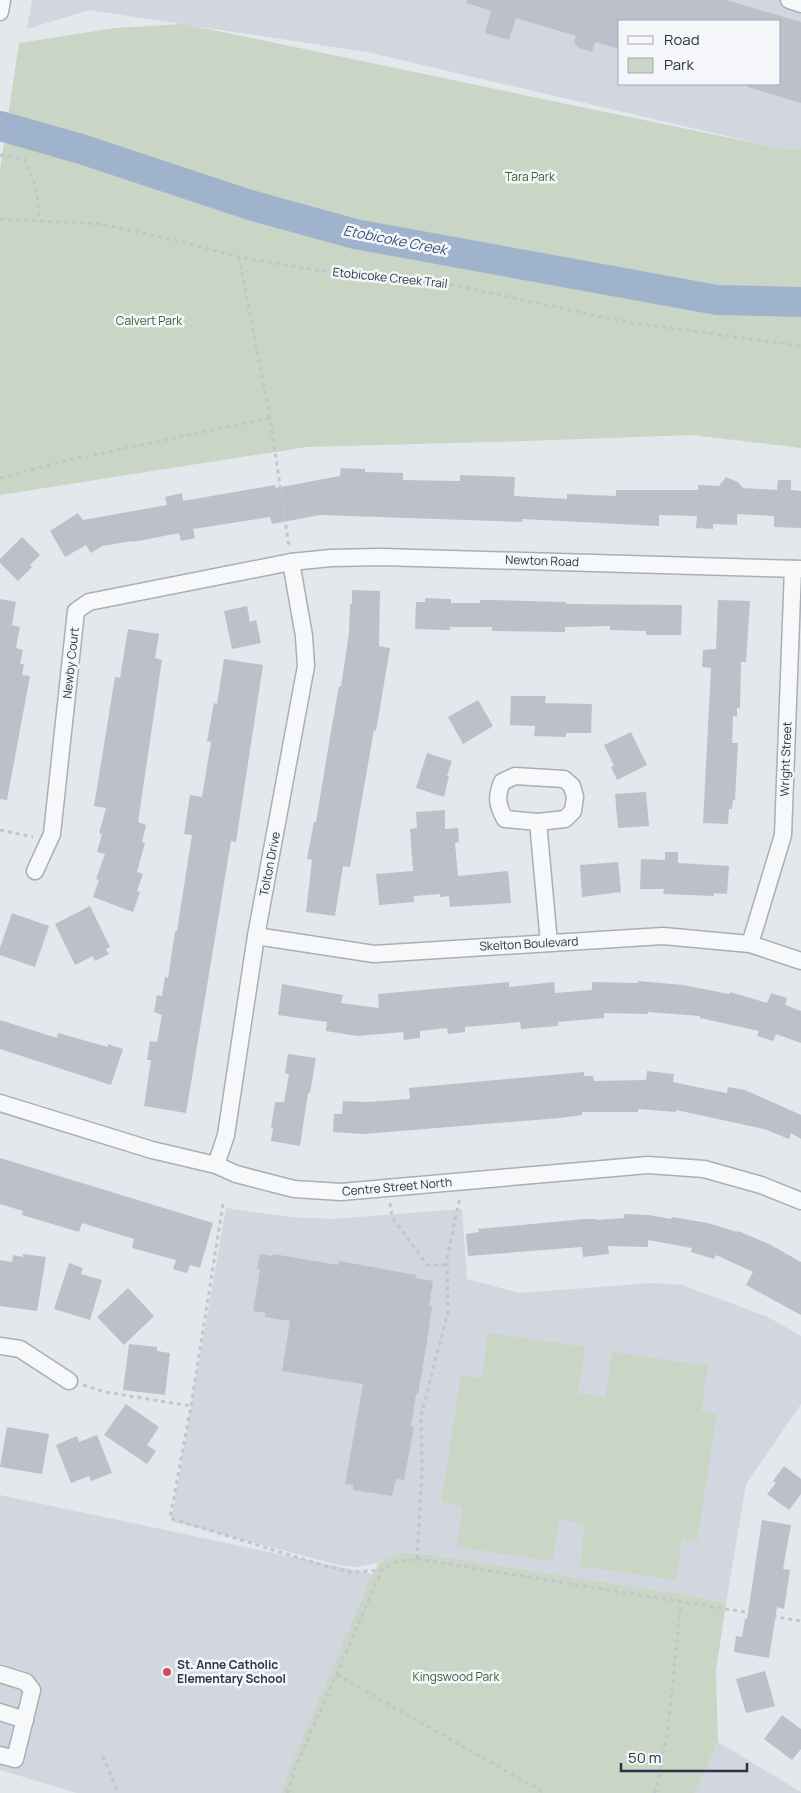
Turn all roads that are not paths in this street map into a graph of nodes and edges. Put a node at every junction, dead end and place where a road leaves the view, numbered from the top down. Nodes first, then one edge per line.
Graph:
1 (789, 0) edge
2 (801, 4) edge
3 (291, 562) junction
4 (797, 569) edge
5 (538, 822) junction
6 (35, 871) dead end
7 (256, 936) junction
8 (549, 943) junction
9 (750, 944) junction
10 (801, 961) edge
11 (0, 1103) edge
12 (216, 1165) junction
13 (801, 1201) edge
14 (0, 1346) edge
15 (69, 1381) road end
16 (0, 1674) edge
17 (0, 1712) edge
18 (25, 1720) junction
19 (0, 1755) edge

1 - 2 street
3 - 4 street, Newton Road
3 - 6 street, Newby Court
3 - 7 street, Tolton Drive
4 - 9 street, Wright Street
5 - 5 street
5 - 8 street
7 - 8 street, Skelton Boulevard
7 - 12 street, Tolton Drive
8 - 9 street, Skelton Boulevard
9 - 10 street, Skelton Boulevard
11 - 12 street, Centre Street North
12 - 13 street, Centre Street North
14 - 15 street
16 - 18 street
17 - 18 street
18 - 19 street

